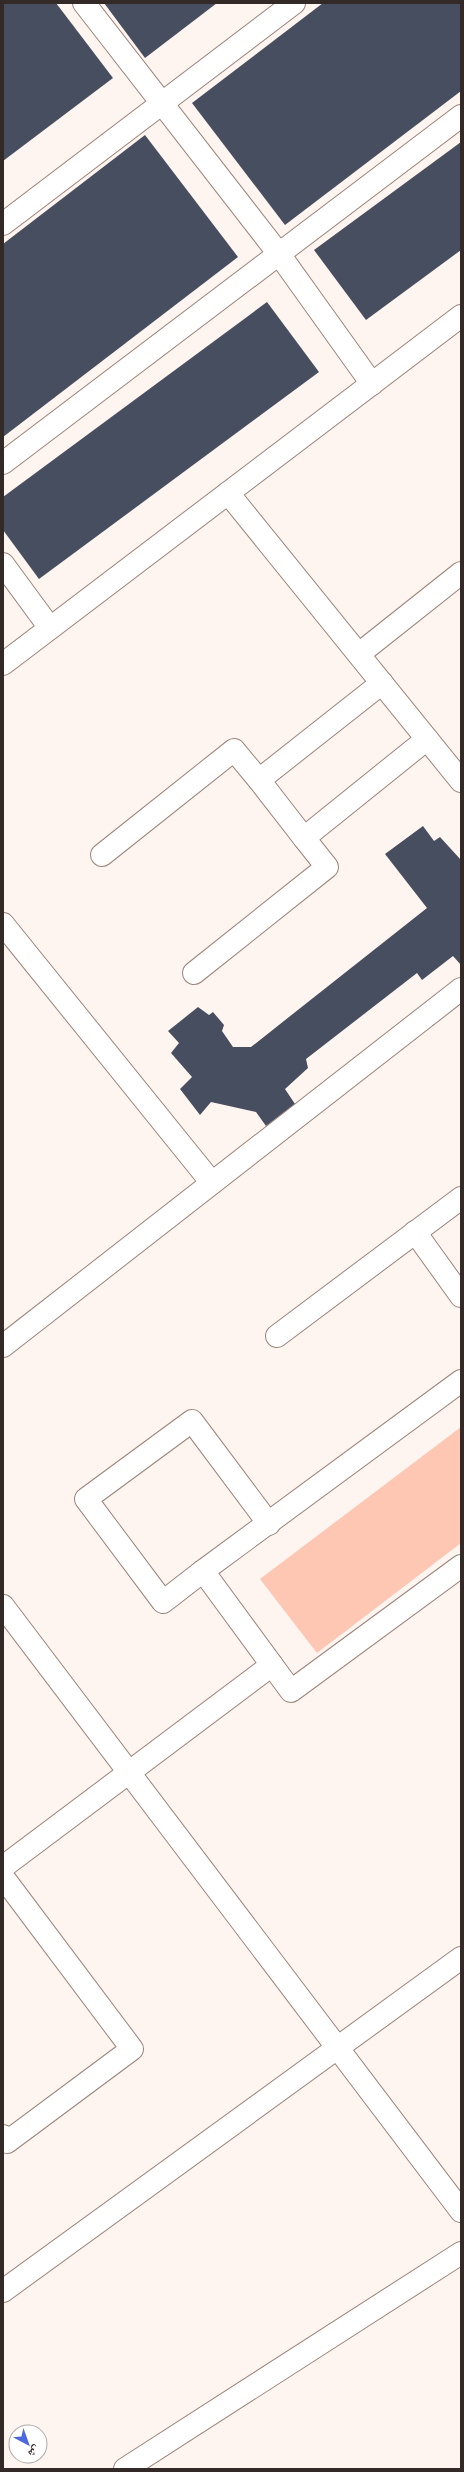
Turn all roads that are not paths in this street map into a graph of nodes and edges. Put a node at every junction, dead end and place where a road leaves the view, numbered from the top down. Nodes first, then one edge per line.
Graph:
1 (84, 3) edge
2 (294, 3) edge
3 (160, 104) junction
4 (461, 116) edge
5 (3, 223) edge
6 (279, 254) junction
7 (461, 316) edge
8 (372, 384) junction
9 (3, 463) edge
10 (228, 493) junction
11 (3, 564) edge
12 (461, 573) edge
13 (50, 628) junction
14 (359, 654) junction
15 (3, 664) edge
16 (382, 682) junction
17 (427, 739) junction
18 (259, 780) junction
19 (461, 781) edge
20 (304, 838) junction
21 (102, 855) dead end
22 (3, 924) edge
23 (194, 973) dead end
24 (461, 989) edge
25 (212, 1183) junction
26 (461, 1198) edge
27 (415, 1232) junction
28 (461, 1296) edge
29 (277, 1336) dead end
30 (3, 1346) edge
31 (461, 1381) edge
32 (269, 1524) junction
33 (461, 1566) edge
34 (203, 1571) junction
35 (3, 1606) edge
36 (272, 1665) junction
37 (129, 1772) junction
38 (3, 1867) edge
39 (3, 1877) edge
40 (461, 1958) edge
41 (338, 2048) junction
42 (3, 2136) edge
43 (461, 2211) edge
44 (461, 2253) edge
45 (3, 2291) edge
46 (125, 2469) edge

1 - 3 street
2 - 3 street
3 - 5 street
3 - 6 street
4 - 6 street
6 - 8 street
6 - 9 street
7 - 8 street
8 - 10 street
10 - 13 street
10 - 14 street
11 - 13 street
12 - 14 street
13 - 15 street
14 - 16 street
16 - 17 street
16 - 18 street
17 - 19 street
17 - 20 street
18 - 20 street
18 - 21 street
20 - 23 street
22 - 25 street
24 - 25 street
25 - 30 street
26 - 27 street
27 - 28 street
27 - 29 street
31 - 32 street
32 - 34 street
32 - 34 street
33 - 36 street
34 - 36 street
35 - 37 street
36 - 37 street
37 - 38 street
37 - 41 street
39 - 42 street
40 - 41 street
41 - 43 street
41 - 45 street
44 - 46 street

